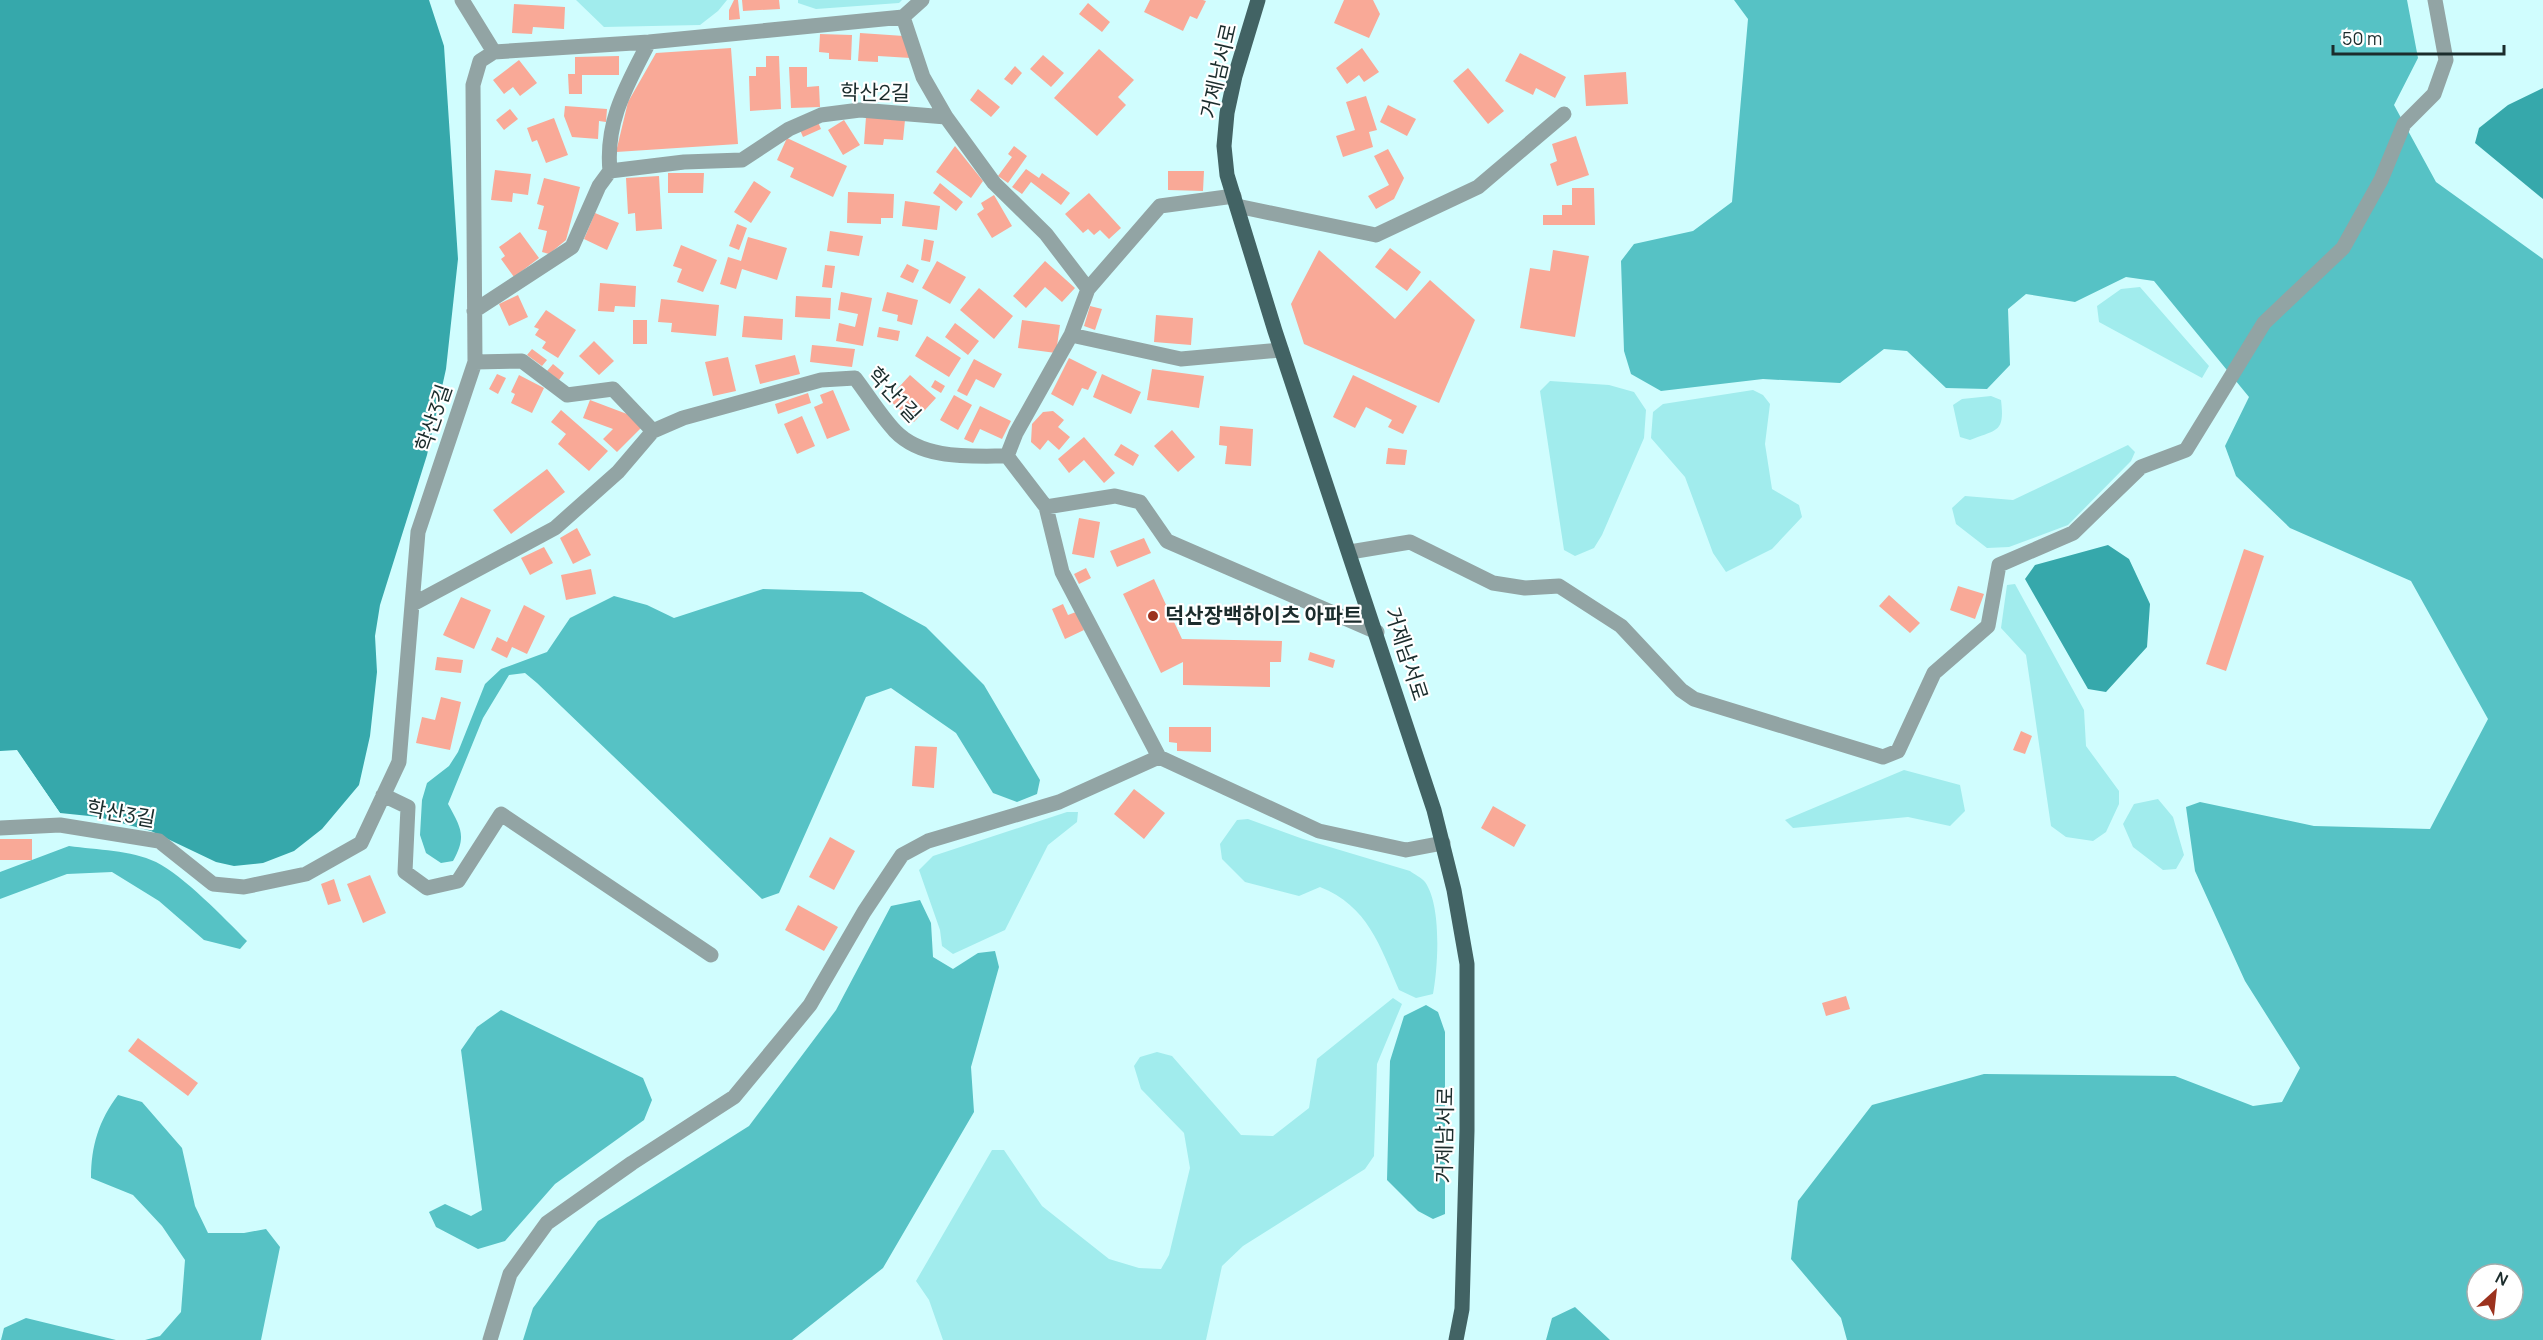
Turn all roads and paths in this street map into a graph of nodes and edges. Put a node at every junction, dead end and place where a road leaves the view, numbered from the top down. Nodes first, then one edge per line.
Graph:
1 (462, 0) edge
2 (922, 0) edge
3 (1258, 0) edge
4 (2434, 0) edge
5 (903, 17) junction
6 (649, 42) junction
7 (494, 52) junction
8 (1564, 114) dead end
9 (946, 117) junction
10 (610, 171) junction
11 (1235, 201) junction
12 (1088, 289) junction
13 (474, 311) junction
14 (1071, 335) junction
15 (1281, 350) junction
16 (475, 362) junction
17 (653, 431) junction
18 (1007, 456) junction
19 (1046, 507) junction
20 (1350, 552) junction
21 (413, 604) junction
22 (1377, 632) junction
23 (1159, 758) junction
24 (383, 795) junction
25 (0, 828) edge
26 (1443, 843) junction
27 (711, 955) dead end
28 (490, 1340) edge
29 (1456, 1340) edge

1 - 7 street
2 - 5 street
3 - 11 main road, 거제남서로
4 - 20 street
5 - 6 street
5 - 9 street
6 - 7 street
6 - 10 street
7 - 13 street, 학산3길
8 - 11 street
9 - 10 street, 학산2길
9 - 12 street
10 - 13 street
11 - 12 street
11 - 15 main road, 거제남서로
12 - 14 street
13 - 16 street, 학산3길
14 - 15 street
14 - 18 street
15 - 20 main road, 거제남서로
16 - 17 street
16 - 21 street, 학산3길
17 - 18 street, 학산1길
17 - 21 street, 학산1길
18 - 19 street
19 - 22 street
19 - 23 street
20 - 22 main road, 거제남서로
21 - 24 street, 학산3길
22 - 26 main road, 거제남서로
23 - 26 street
23 - 28 street
24 - 25 street, 학산3길
24 - 27 street
26 - 29 main road, 거제남서로

